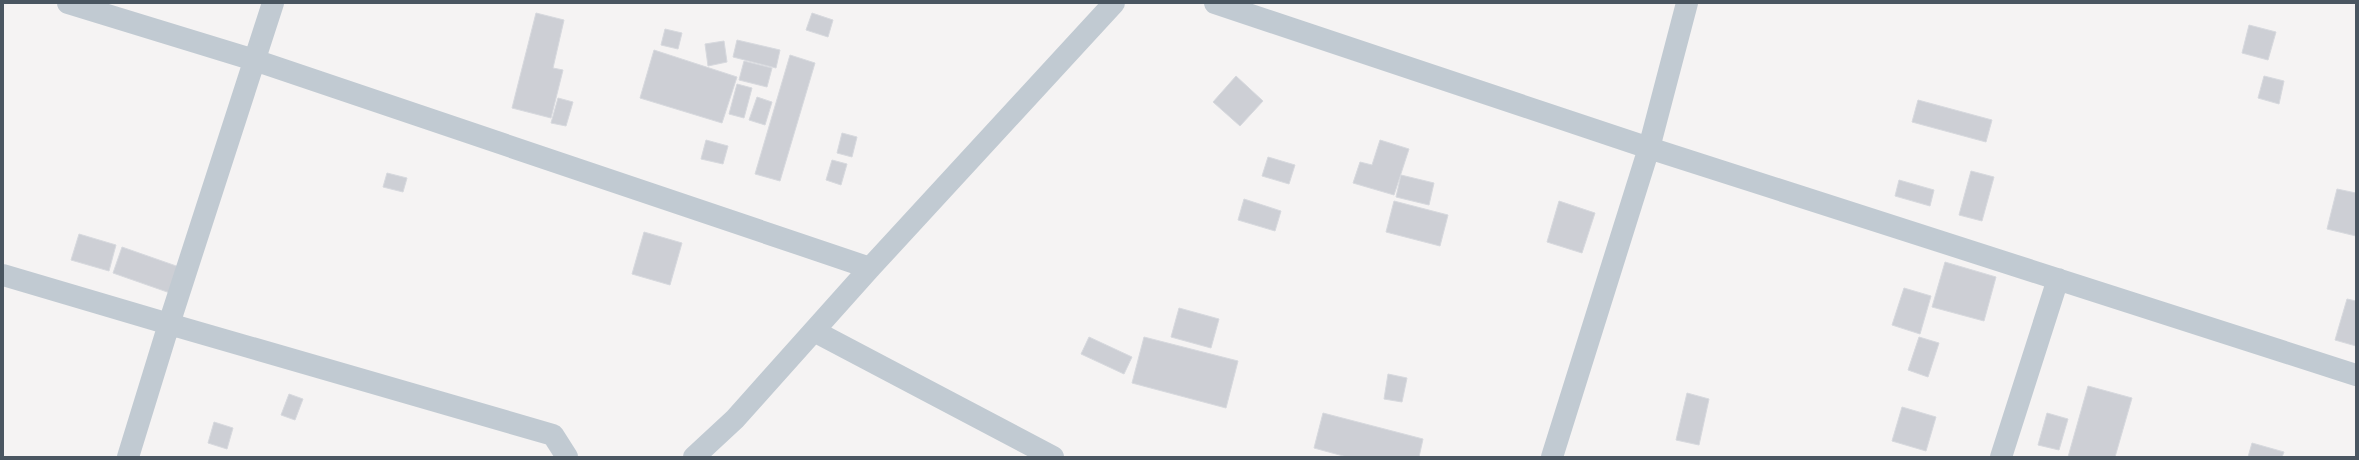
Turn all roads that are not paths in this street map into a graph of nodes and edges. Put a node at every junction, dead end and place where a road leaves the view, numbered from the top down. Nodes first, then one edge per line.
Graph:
1 (68, 3) edge
2 (273, 3) edge
3 (1114, 3) edge
4 (1215, 3) edge
5 (1687, 3) edge
6 (254, 60) junction
7 (1649, 148) junction
8 (870, 268) junction
9 (3, 275) edge
10 (2058, 279) junction
11 (169, 324) junction
12 (814, 330) junction
13 (2356, 375) edge
14 (128, 457) edge
15 (567, 457) edge
16 (694, 457) edge
17 (1053, 457) edge
18 (1552, 457) edge
19 (2001, 457) edge

1 - 6 street
2 - 6 street
3 - 8 street
4 - 7 street
5 - 7 street
6 - 8 street
6 - 11 street
7 - 10 street
7 - 18 street
8 - 12 street
9 - 11 street
10 - 13 street
10 - 19 street
11 - 14 street
11 - 15 street
12 - 16 street
12 - 17 street

